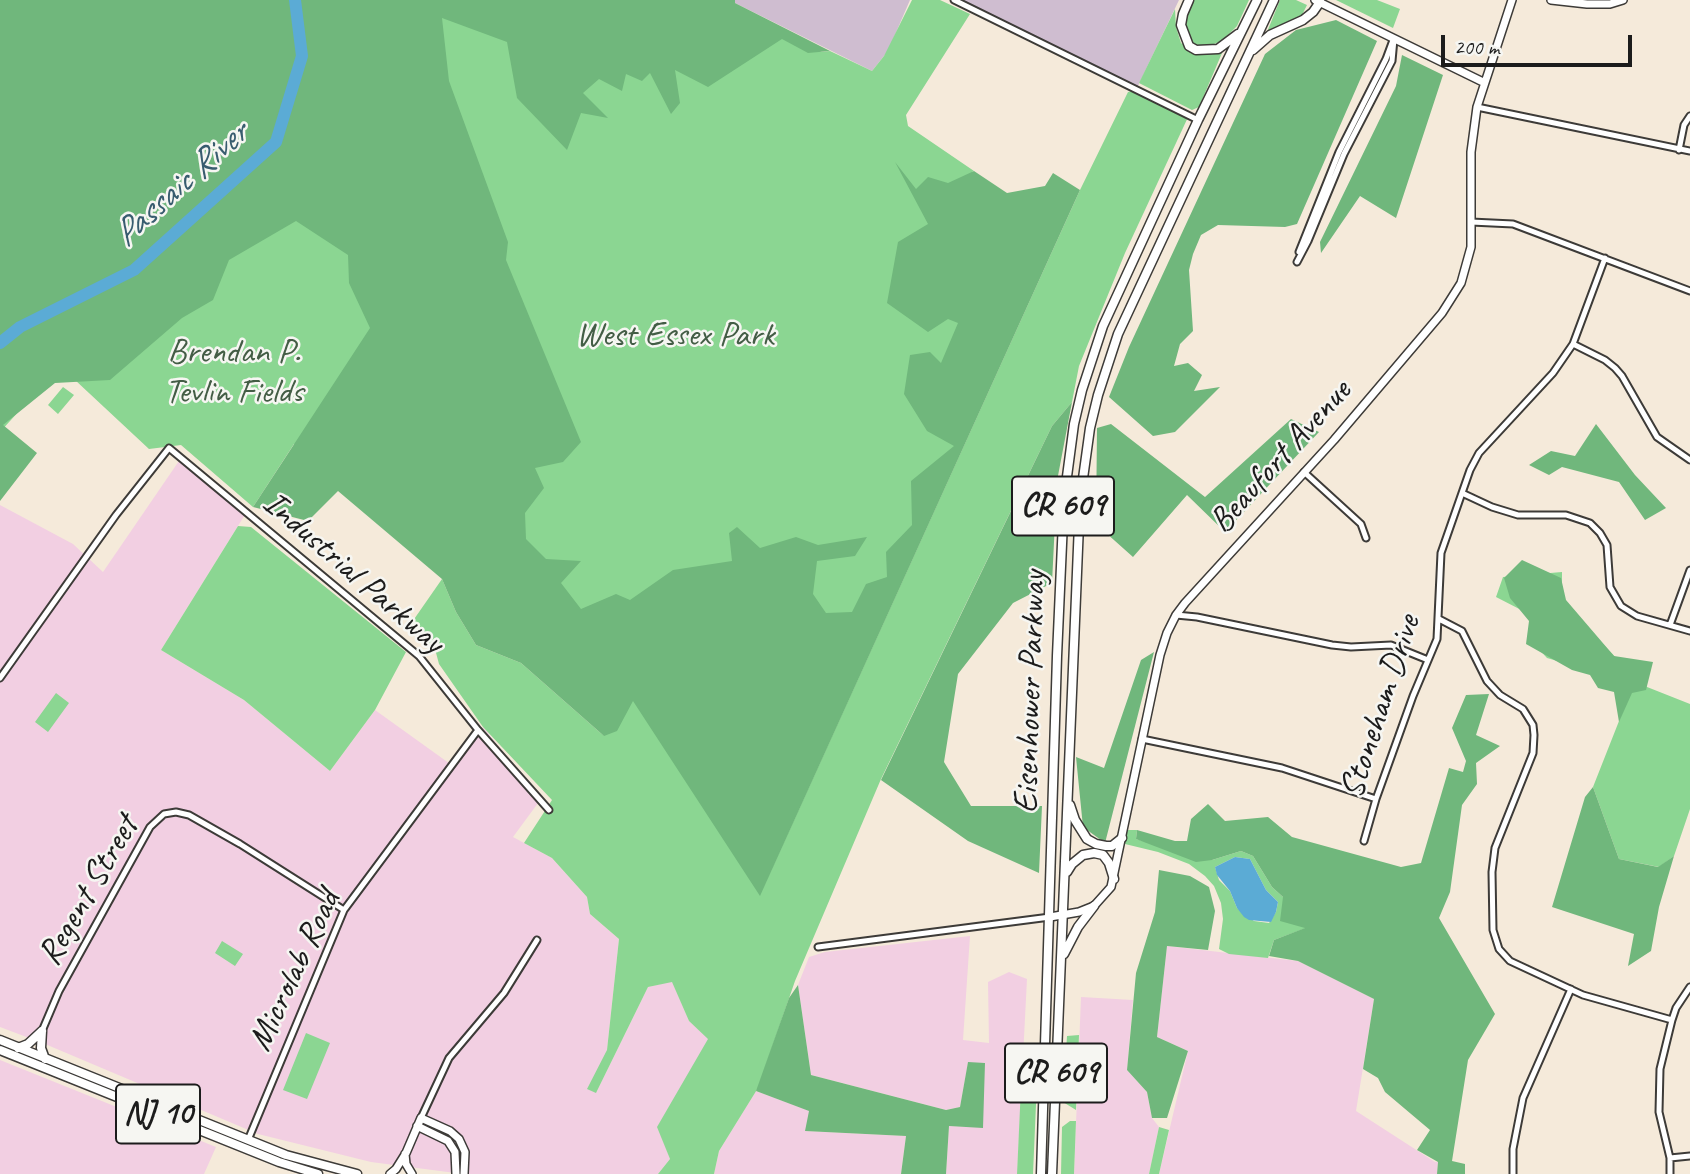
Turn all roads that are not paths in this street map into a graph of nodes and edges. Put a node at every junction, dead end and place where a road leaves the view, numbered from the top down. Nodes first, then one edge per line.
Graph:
1 (954, 0) edge
2 (1189, 0) edge
3 (1257, 0) edge
4 (1274, 0) edge
5 (1513, 0) edge
6 (1551, 0) edge
7 (1623, 0) edge
8 (1318, 1) edge
9 (1245, 26) junction
10 (1394, 39) junction
11 (1245, 60) junction
12 (1483, 82) junction
13 (1477, 107) junction
14 (1690, 116) edge
15 (1198, 120) junction
16 (1679, 150) junction
17 (1690, 151) edge
18 (1471, 222) junction
19 (1605, 258) junction
20 (1690, 291) edge
21 (1573, 344) junction
22 (1690, 460) edge
23 (1304, 472) junction
24 (1462, 493) junction
25 (1366, 538) dead end
26 (1690, 570) edge
27 (1176, 615) junction
28 (1439, 619) junction
29 (1670, 625) junction
30 (1690, 631) edge
31 (1428, 660) junction
32 (0, 678) edge
33 (478, 730) junction
34 (1142, 739) junction
35 (1068, 798) junction
36 (1376, 799) junction
37 (549, 810) dead end
38 (1122, 838) junction
39 (1364, 841) dead end
40 (1066, 874) junction
41 (1114, 879) junction
42 (1094, 906) junction
43 (344, 910) junction
44 (1063, 915) junction
45 (1050, 917) junction
46 (537, 940) dead end
47 (818, 947) dead end
48 (1062, 960) junction
49 (1690, 987) edge
50 (1571, 989) junction
51 (1672, 1020) junction
52 (42, 1031) junction
53 (0, 1040) edge
54 (18, 1048) junction
55 (0, 1051) edge
56 (45, 1059) junction
57 (421, 1118) junction
58 (417, 1126) junction
59 (248, 1140) junction
60 (405, 1153) junction
61 (1690, 1156) edge
62 (1670, 1158) junction
63 (318, 1174) edge
64 (357, 1174) edge
65 (390, 1174) edge
66 (412, 1174) edge
67 (456, 1174) edge
68 (464, 1174) edge
69 (1041, 1174) edge
70 (1052, 1174) edge
71 (1513, 1174) edge
72 (1670, 1174) edge

1 - 15 street
2 - 9 main road
3 - 9 main road, Eisenhower Parkway / CR 609
4 - 11 main road, Eisenhower Parkway / CR 609
5 - 12 street, Beaufort Avenue
6 - 7 street
8 - 10 street
8 - 11 main road
9 - 15 main road, Eisenhower Parkway / CR 609
10 - 10 street
10 - 12 street
11 - 35 main road, Eisenhower Parkway / CR 609
12 - 13 street, Beaufort Avenue
13 - 16 street
13 - 18 street, Beaufort Avenue
14 - 16 street
15 - 45 main road, Eisenhower Parkway / CR 609
16 - 17 street
18 - 19 street
18 - 23 street, Beaufort Avenue
19 - 20 street
19 - 21 street, Stoneham Drive
21 - 22 street
21 - 24 street, Stoneham Drive
23 - 25 street
23 - 27 street, Beaufort Avenue
24 - 28 street, Stoneham Drive
24 - 29 street
26 - 29 street
27 - 31 street
27 - 34 street, Beaufort Avenue
28 - 31 street, Stoneham Drive
28 - 50 street
29 - 30 street
31 - 36 street, Stoneham Drive
32 - 33 street, Industrial Parkway
33 - 37 street, Industrial Parkway
33 - 43 street, Microlab Road
34 - 36 street
34 - 38 street, Beaufort Avenue
35 - 38 main road
35 - 40 main road, Eisenhower Parkway / CR 609
36 - 39 street, Stoneham Drive
38 - 41 street, Beaufort Avenue
40 - 41 main road
40 - 44 main road, Eisenhower Parkway / CR 609
41 - 42 street, Beaufort Avenue
42 - 44 street
42 - 48 main road
43 - 52 street, Regent Street
43 - 59 street, Microlab Road
44 - 45 street
44 - 48 main road, Eisenhower Parkway / CR 609
45 - 47 street
45 - 69 main road, Eisenhower Parkway / CR 609
46 - 57 street
48 - 70 main road, Eisenhower Parkway / CR 609
49 - 51 street
50 - 51 street
50 - 71 street
51 - 62 street
52 - 54 main road
52 - 56 main road
53 - 54 main road, NJ 10
54 - 56 main road, NJ 10
55 - 63 main road, NJ 10
56 - 59 main road, NJ 10
57 - 58 street
57 - 68 street
58 - 60 street
58 - 67 street
59 - 64 main road, NJ 10
60 - 65 street
60 - 66 street
61 - 62 street
62 - 72 street

